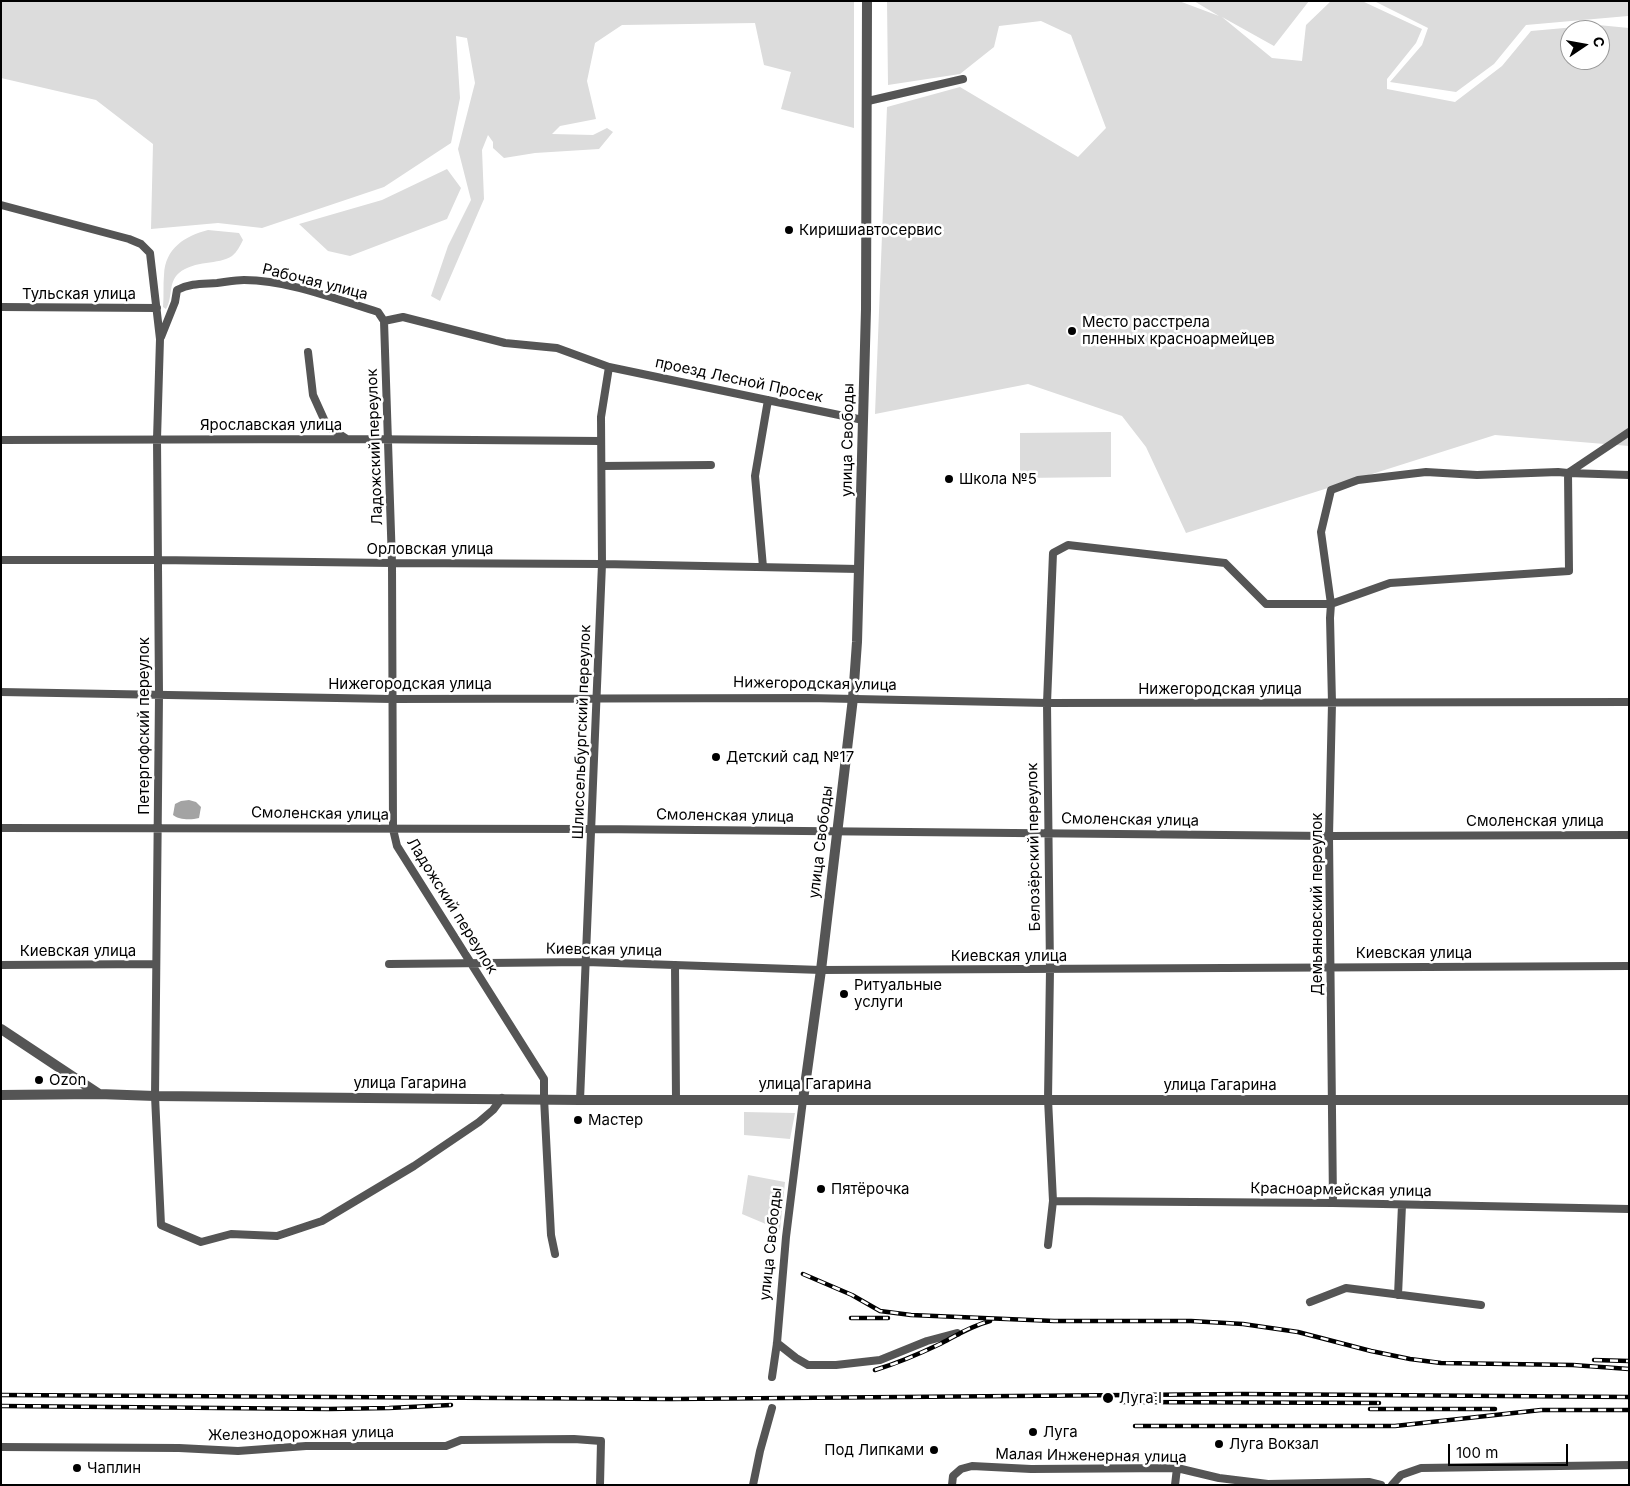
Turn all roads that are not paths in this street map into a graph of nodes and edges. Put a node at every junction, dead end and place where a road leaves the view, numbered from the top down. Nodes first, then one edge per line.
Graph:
1 (867, 1) edge
2 (963, 80) dead end
3 (868, 101) junction
4 (1, 205) edge
5 (1, 307) edge
6 (157, 308) junction
7 (384, 321) junction
8 (160, 339) junction
9 (308, 352) dead end
10 (609, 367) junction
11 (768, 400) junction
12 (863, 420) junction
13 (1629, 432) edge
14 (157, 439) junction
15 (347, 439) junction
16 (1, 440) edge
17 (388, 440) junction
18 (601, 441) junction
19 (711, 465) dead end
20 (602, 466) junction
21 (1568, 473) junction
22 (1629, 475) edge
23 (1, 560) edge
24 (156, 560) junction
25 (392, 563) junction
26 (602, 564) junction
27 (763, 567) junction
28 (859, 569) junction
29 (1331, 604) junction
30 (1, 692) edge
31 (159, 695) junction
32 (596, 697) junction
33 (853, 698) junction
34 (392, 699) junction
35 (1629, 702) edge
36 (1047, 703) junction
37 (1332, 703) junction
38 (158, 827) junction
39 (1, 828) edge
40 (394, 829) junction
41 (592, 829) junction
42 (837, 832) junction
43 (1048, 833) junction
44 (1629, 835) edge
45 (1329, 836) junction
46 (586, 962) junction
47 (471, 963) junction
48 (156, 964) junction
49 (389, 964) dead end
50 (1, 965) edge
51 (675, 965) junction
52 (1331, 966) junction
53 (1629, 966) edge
54 (821, 970) junction
55 (1050, 970) junction
56 (1, 1029) edge
57 (99, 1094) junction
58 (1, 1095) edge
59 (155, 1096) junction
60 (502, 1098) junction
61 (544, 1098) junction
62 (1048, 1099) junction
63 (580, 1100) junction
64 (676, 1100) junction
65 (803, 1100) junction
66 (1629, 1100) edge
67 (1332, 1101) junction
68 (1053, 1202) junction
69 (1333, 1203) junction
70 (1402, 1204) junction
71 (1629, 1209) edge
72 (1048, 1245) dead end
73 (555, 1254) dead end
74 (1398, 1294) junction
75 (1310, 1302) dead end
76 (1481, 1305) dead end
77 (957, 1333) dead end
78 (777, 1343) junction
79 (772, 1377) dead end
80 (772, 1408) dead end
81 (1, 1447) edge
82 (1629, 1465) edge
83 (1177, 1468) junction
84 (952, 1481) edge
85 (600, 1485) edge
86 (754, 1485) edge
87 (1175, 1485) edge
88 (1381, 1485) edge
89 (1392, 1485) edge

1 - 3 street, улица Свободы
2 - 3 street
3 - 12 street, улица Свободы
4 - 6 street, Петергофский переулок
5 - 6 street, Тульская улица
6 - 8 street, Петергофский переулок
7 - 8 street, Рабочая улица
7 - 10 street
7 - 17 street, Ладожский переулок
8 - 14 street, Петергофский переулок
9 - 15 street
10 - 11 street, проезд Лесной Просек
10 - 18 street, Шлиссельбургский переулок
11 - 12 street, проезд Лесной Просек
11 - 27 street
12 - 28 street, улица Свободы
13 - 21 street
14 - 15 street, Ярославская улица
14 - 16 street, Ярославская улица
14 - 24 street, Петергофский переулок
15 - 17 street, Ярославская улица
17 - 18 street, Ярославская улица
17 - 25 street, Ладожский переулок
18 - 20 street, Шлиссельбургский переулок
19 - 20 street
20 - 26 street, Шлиссельбургский переулок
21 - 22 street
21 - 29 street
21 - 29 street, Демьяновский переулок
23 - 24 street, Орловская улица
24 - 25 street, Орловская улица
24 - 31 street, Петергофский переулок
25 - 26 street, Орловская улица
25 - 34 street, Ладожский переулок
26 - 27 street, Орловская улица
26 - 32 street, Шлиссельбургский переулок
27 - 28 street, Орловская улица
28 - 33 street, улица Свободы
29 - 36 street, Белозёрский переулок
29 - 37 street, Демьяновский переулок
30 - 31 street, Нижегородская улица
31 - 34 street, Нижегородская улица
31 - 38 street, Петергофский переулок
32 - 33 street, Нижегородская улица
32 - 34 street, Нижегородская улица
32 - 41 street, Шлиссельбургский переулок
33 - 36 street, Нижегородская улица
33 - 42 street, улица Свободы
34 - 40 street, Ладожский переулок
35 - 37 street, Нижегородская улица
36 - 37 street, Нижегородская улица
36 - 43 street, Белозёрский переулок
37 - 45 street, Демьяновский переулок
38 - 39 street, Смоленская улица
38 - 40 street, Смоленская улица
38 - 48 street, Петергофский переулок
40 - 41 street, Смоленская улица
40 - 47 street, Ладожский переулок
41 - 42 street, Смоленская улица
41 - 46 street, Шлиссельбургский переулок
42 - 43 street, Смоленская улица
42 - 54 street, улица Свободы
43 - 45 street, Смоленская улица
43 - 55 street, Белозёрский переулок
44 - 45 street, Смоленская улица
45 - 52 street, Демьяновский переулок
46 - 47 street, Киевская улица
46 - 51 street, Киевская улица
46 - 63 street, Шлиссельбургский переулок
47 - 49 street, Киевская улица
47 - 61 street, Ладожский переулок
48 - 50 street, Киевская улица
48 - 59 street, Петергофский переулок
51 - 54 street, Киевская улица
51 - 64 street
52 - 53 street, Киевская улица
52 - 55 street, Киевская улица
52 - 67 street, Демьяновский переулок
54 - 55 street, Киевская улица
54 - 65 street, улица Свободы
55 - 62 street, Белозёрский переулок
56 - 57 street
57 - 58 street, улица Гагарина
57 - 59 street, улица Гагарина
59 - 60 street, улица Гагарина
59 - 60 street, Петергофский переулок
60 - 61 street, улица Гагарина
61 - 63 street, улица Гагарина
61 - 73 street, Ладожский переулок
62 - 65 street, улица Гагарина
62 - 67 street, улица Гагарина
62 - 68 street, Белозёрский переулок
63 - 64 street, улица Гагарина
64 - 65 street, улица Гагарина
65 - 78 street, улица Свободы
66 - 67 street, улица Гагарина
67 - 69 street, Демьяновский переулок
68 - 69 street, Красноармейская улица
68 - 72 street, Белозёрский переулок
69 - 70 street, Красноармейская улица
70 - 71 street, Красноармейская улица
70 - 74 street
74 - 75 street
74 - 76 street
77 - 78 street
78 - 79 street, улица Свободы
80 - 86 street
81 - 85 street, Железнодорожная улица
82 - 89 street
83 - 84 street, Малая Инженерная улица
83 - 87 street
83 - 88 street, Малая Инженерная улица

